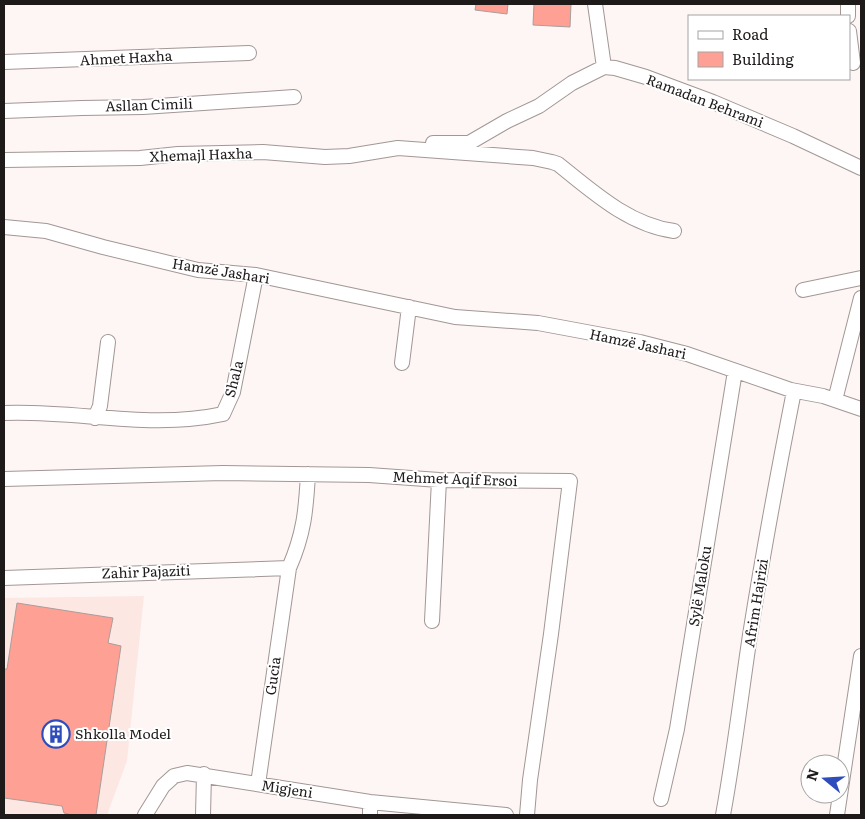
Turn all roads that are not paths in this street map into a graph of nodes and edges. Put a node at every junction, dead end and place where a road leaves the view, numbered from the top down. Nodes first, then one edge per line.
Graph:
1 (595, 4) edge
2 (850, 39) edge
3 (249, 54) dead end
4 (4, 62) edge
5 (853, 63) dead end
6 (604, 67) junction
7 (294, 97) dead end
8 (4, 111) edge
9 (398, 148) junction
10 (4, 160) edge
11 (861, 168) edge
12 (4, 227) edge
13 (674, 231) dead end
14 (256, 275) junction
15 (861, 278) edge
16 (803, 290) dead end
17 (861, 298) edge
18 (409, 307) junction
19 (108, 342) dead end
20 (402, 363) dead end
21 (735, 371) junction
22 (794, 391) junction
23 (834, 400) junction
24 (861, 409) edge
25 (4, 412) edge
26 (95, 418) junction
27 (308, 474) junction
28 (4, 479) edge
29 (439, 480) junction
30 (289, 568) junction
31 (4, 578) edge
32 (432, 621) dead end
33 (861, 656) edge
34 (204, 774) junction
35 (258, 784) junction
36 (660, 799) dead end
37 (370, 808) edge
38 (145, 815) edge
39 (203, 815) edge
40 (506, 815) edge
41 (527, 815) edge
42 (722, 815) edge
43 (838, 815) edge

1 - 6 street
2 - 5 street
3 - 4 street, Ahmet Haxha
6 - 9 street, Xhemajl Haxha
6 - 11 street, Ramadan Behrami
7 - 8 street, Asllan Cimili
9 - 10 street, Xhemajl Haxha
9 - 13 street, Xhemajl Haxha
12 - 14 street, Hamzë Jashari
14 - 18 street, Hamzë Jashari
14 - 26 street, Shala
15 - 16 street
17 - 23 street
18 - 20 street
18 - 21 street, Hamzë Jashari
19 - 26 street
21 - 22 street, Hamzë Jashari
21 - 36 street, Sylë Maloku
22 - 23 street, Hamzë Jashari
22 - 42 street, Afrim Hajrizi
23 - 24 street, Hamzë Jashari
25 - 26 street, Shala
27 - 28 street, Mehmet Aqif Ersoi
27 - 29 street, Mehmet Aqif Ersoi
27 - 30 street, Gucia
29 - 32 street
29 - 41 street, Mehmet Aqif Ersoi
30 - 31 street, Zahir Pajaziti
30 - 35 street, Gucia
33 - 43 street
34 - 35 street, Migjeni
34 - 38 street, Migjeni
34 - 39 street
35 - 37 street, Migjeni
37 - 40 street, Migjeni

